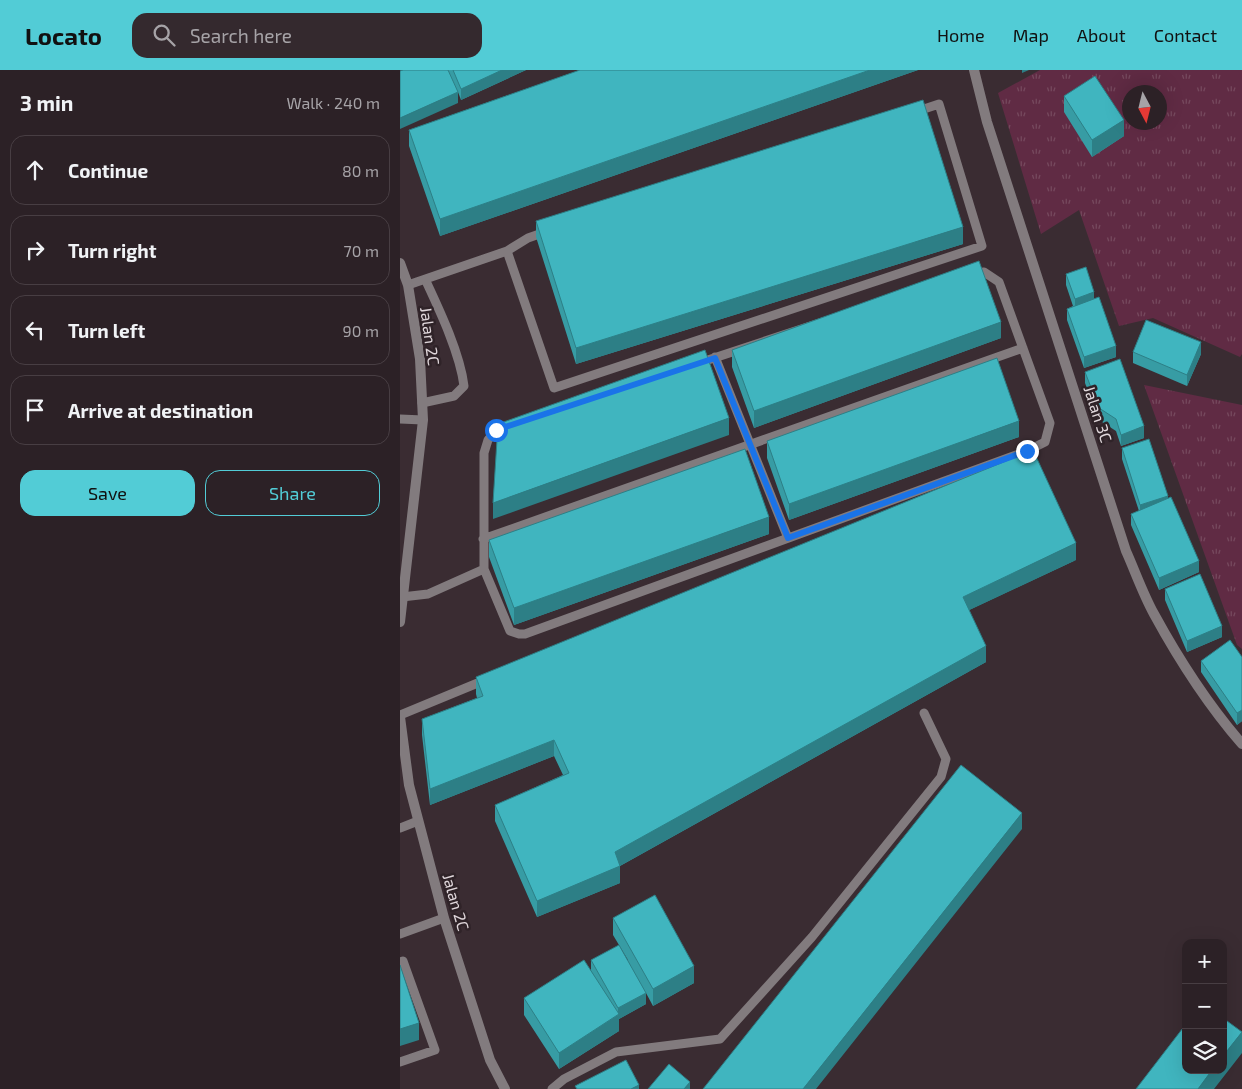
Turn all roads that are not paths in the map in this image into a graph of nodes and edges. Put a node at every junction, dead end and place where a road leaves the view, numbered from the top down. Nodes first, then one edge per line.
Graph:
1 (974, 70) edge
2 (902, 116) edge
3 (556, 228) edge
4 (507, 251) junction
5 (400, 263) edge
6 (425, 279) junction
7 (408, 285) junction
8 (1023, 348) junction
9 (715, 358) junction
10 (422, 403) junction
11 (400, 419) edge
12 (423, 420) junction
13 (750, 444) junction
14 (788, 538) junction
15 (483, 539) junction
16 (484, 569) junction
17 (402, 597) junction
18 (400, 611) edge
19 (400, 622) edge
20 (490, 678) edge
21 (924, 713) dead end
22 (400, 716) edge
23 (1242, 744) edge
24 (418, 821) junction
25 (400, 828) edge
26 (444, 918) junction
27 (400, 934) edge
28 (400, 962) edge
29 (400, 1062) edge
30 (504, 1089) edge
31 (552, 1089) edge

1 - 23 street, Jalan 3C
2 - 4 lane
3 - 4 lane
4 - 6 lane
5 - 7 street, Jalan 2C
6 - 7 lane
6 - 10 lane
7 - 10 street, Jalan 2C
8 - 9 lane
8 - 13 lane
8 - 14 lane
9 - 13 lane
9 - 15 lane
10 - 12 street, Jalan 2C
11 - 12 lane
12 - 17 street, Jalan 2C
13 - 14 lane
13 - 15 lane
14 - 16 lane
15 - 16 lane
16 - 17 lane
17 - 18 street, Jalan 2C
18 - 19 street, Jalan 2C
20 - 22 lane
21 - 31 lane
22 - 24 street, Jalan 2C
24 - 25 lane
24 - 26 street, Jalan 2C
26 - 27 lane
26 - 30 street, Jalan 2C
28 - 29 lane

